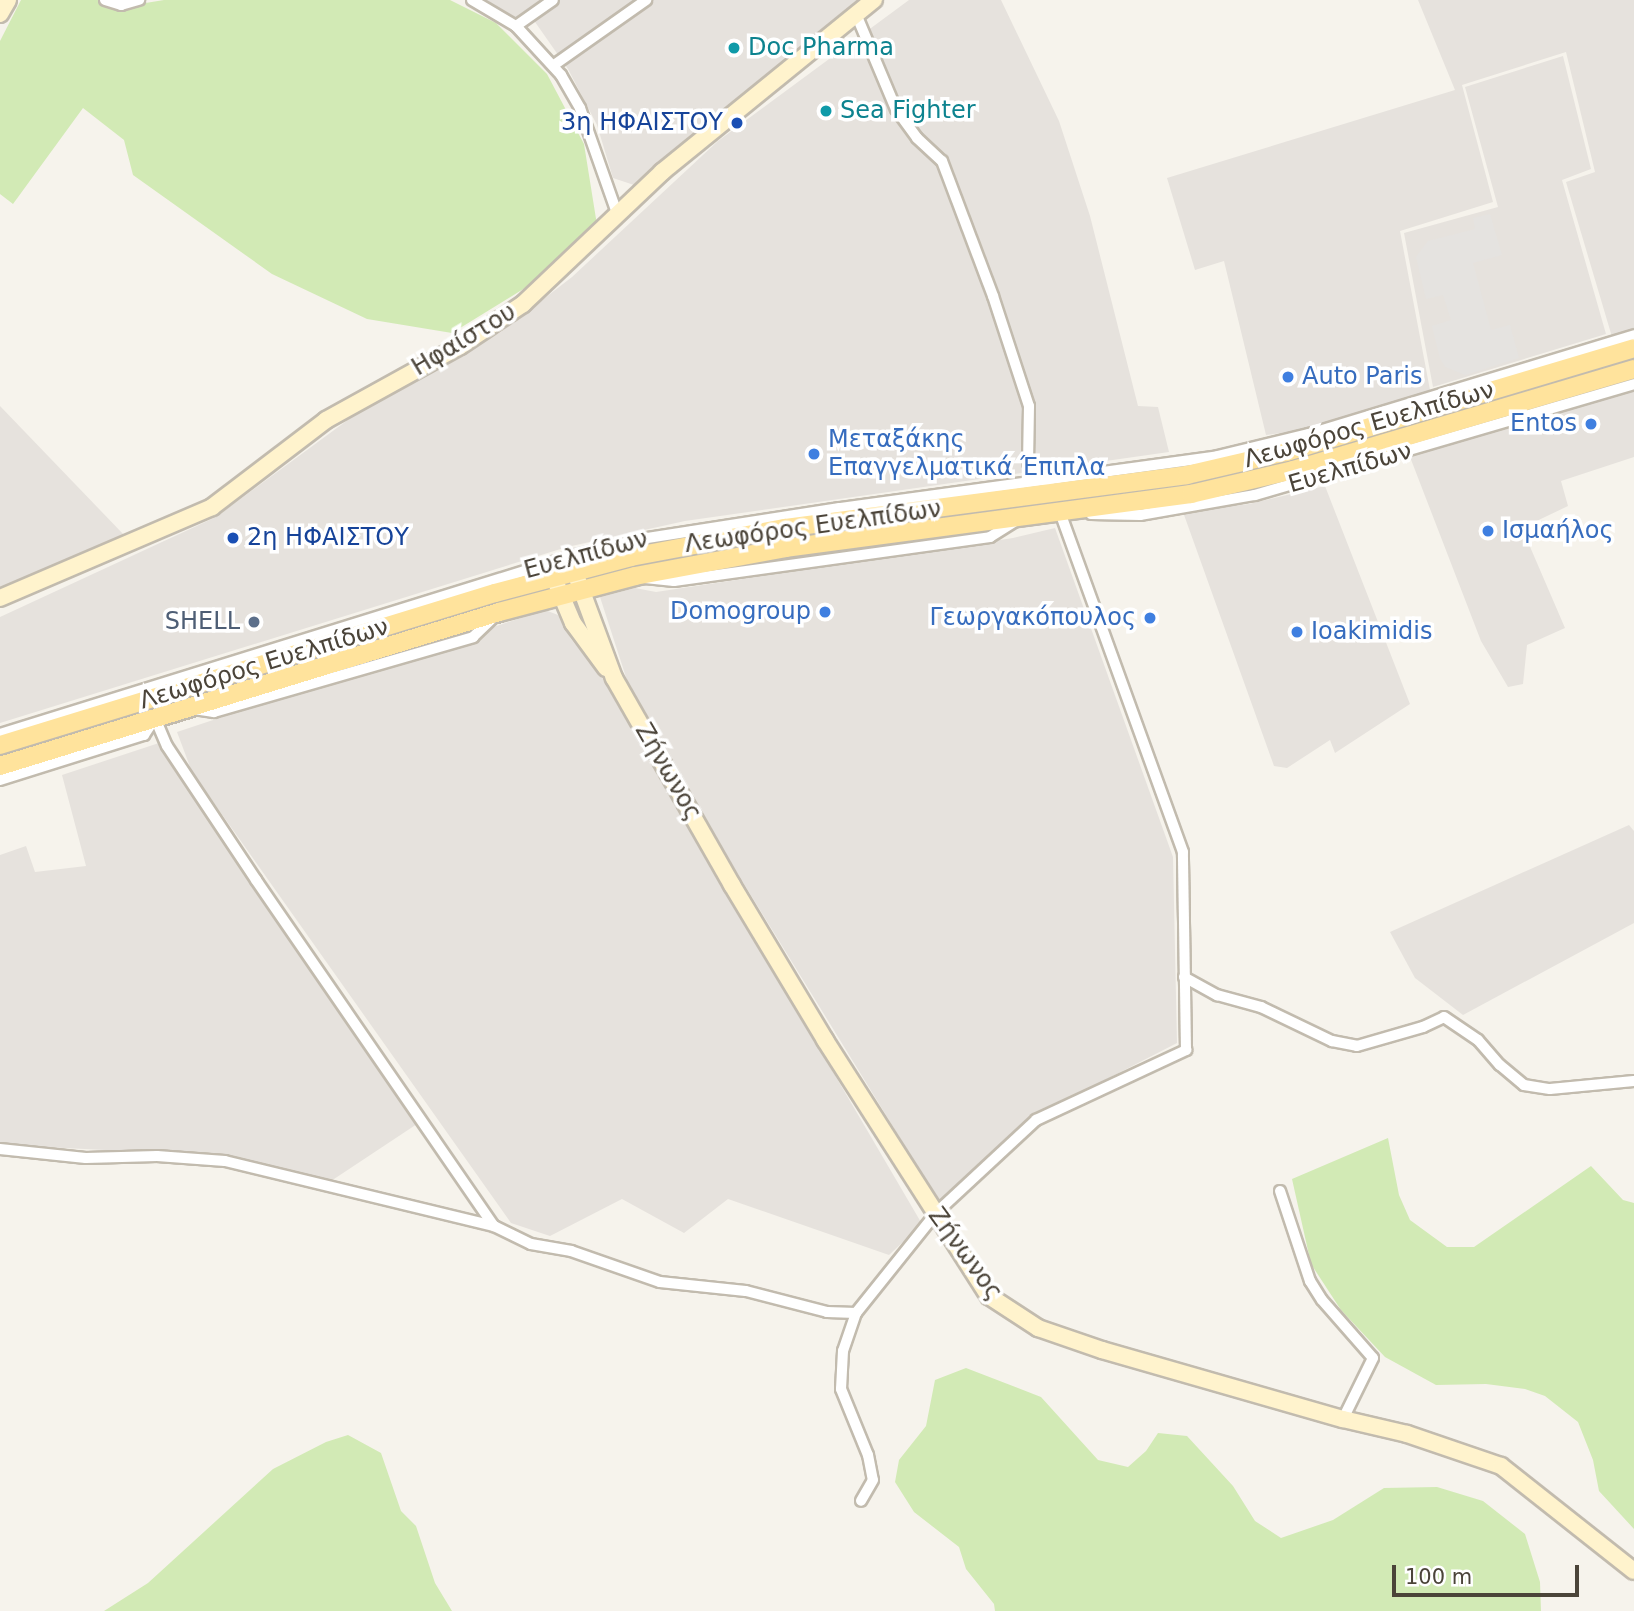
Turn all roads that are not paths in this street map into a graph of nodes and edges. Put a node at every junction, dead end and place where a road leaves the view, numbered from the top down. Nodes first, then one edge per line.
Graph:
1 (8, 0) edge
2 (105, 0) edge
3 (139, 0) edge
4 (473, 0) edge
5 (553, 0) edge
6 (646, 0) edge
7 (874, 0) edge
8 (0, 14) edge
9 (856, 15) junction
10 (516, 26) junction
11 (554, 65) junction
12 (617, 213) junction
13 (1634, 335) edge
14 (1634, 348) edge
15 (1560, 363) junction
16 (1634, 369) edge
17 (1634, 384) edge
18 (1370, 420) junction
19 (1416, 441) junction
20 (1049, 481) junction
21 (1060, 513) junction
22 (841, 515) junction
23 (575, 573) junction
24 (554, 578) junction
25 (582, 590) junction
26 (561, 597) junction
27 (0, 598) edge
28 (430, 607) junction
29 (614, 678) junction
30 (119, 703) junction
31 (155, 718) junction
32 (0, 734) edge
33 (0, 746) edge
34 (0, 766) edge
35 (0, 780) edge
36 (1184, 977) junction
37 (1634, 1081) edge
38 (0, 1149) edge
39 (1280, 1191) dead end
40 (936, 1213) junction
41 (494, 1226) junction
42 (856, 1313) junction
43 (1343, 1419) junction
44 (861, 1501) dead end
45 (1634, 1571) edge

1 - 8 street
2 - 3 street
4 - 10 street
5 - 10 street
6 - 11 street
7 - 9 street, Ηφαίστου
9 - 12 street, Ηφαίστου
9 - 20 street
10 - 11 street
11 - 12 street
12 - 27 street, Ηφαίστου
13 - 15 street
14 - 15 main road, Λεωφόρος Ευελπίδων
15 - 18 main road, Λεωφόρος Ευελπίδων
16 - 19 main road, Λεωφόρος Ευελπίδων
17 - 19 street, Ευελπίδων
18 - 20 street, Ευελπίδων
18 - 22 main road, Λεωφόρος Ευελπίδων
19 - 21 main road, Λεωφόρος Ευελπίδων
20 - 22 street, Ευελπίδων
21 - 25 main road, Λεωφόρος Ευελπίδων
21 - 36 street
22 - 23 main road, Λεωφόρος Ευελπίδων
22 - 28 street, Ευελπίδων
23 - 24 main road, Λεωφόρος Ευελπίδων
23 - 25 street
24 - 26 street
24 - 28 main road, Λεωφόρος Ευελπίδων
25 - 26 main road, Λεωφόρος Ευελπίδων
25 - 29 street
26 - 29 street
26 - 31 main road, Λεωφόρος Ευελπίδων
28 - 30 main road, Λεωφόρος Ευελπίδων
29 - 40 street, Ζήνωνος
30 - 32 street
30 - 33 main road, Λεωφόρος Ευελπίδων
31 - 34 main road, Λεωφόρος Ευελπίδων
31 - 35 street
31 - 41 street
36 - 37 street
36 - 40 street
38 - 41 street
39 - 43 street
40 - 42 street
40 - 43 street, Ζήνωνος
41 - 42 street
42 - 44 street
43 - 45 street, Ζήνωνος

